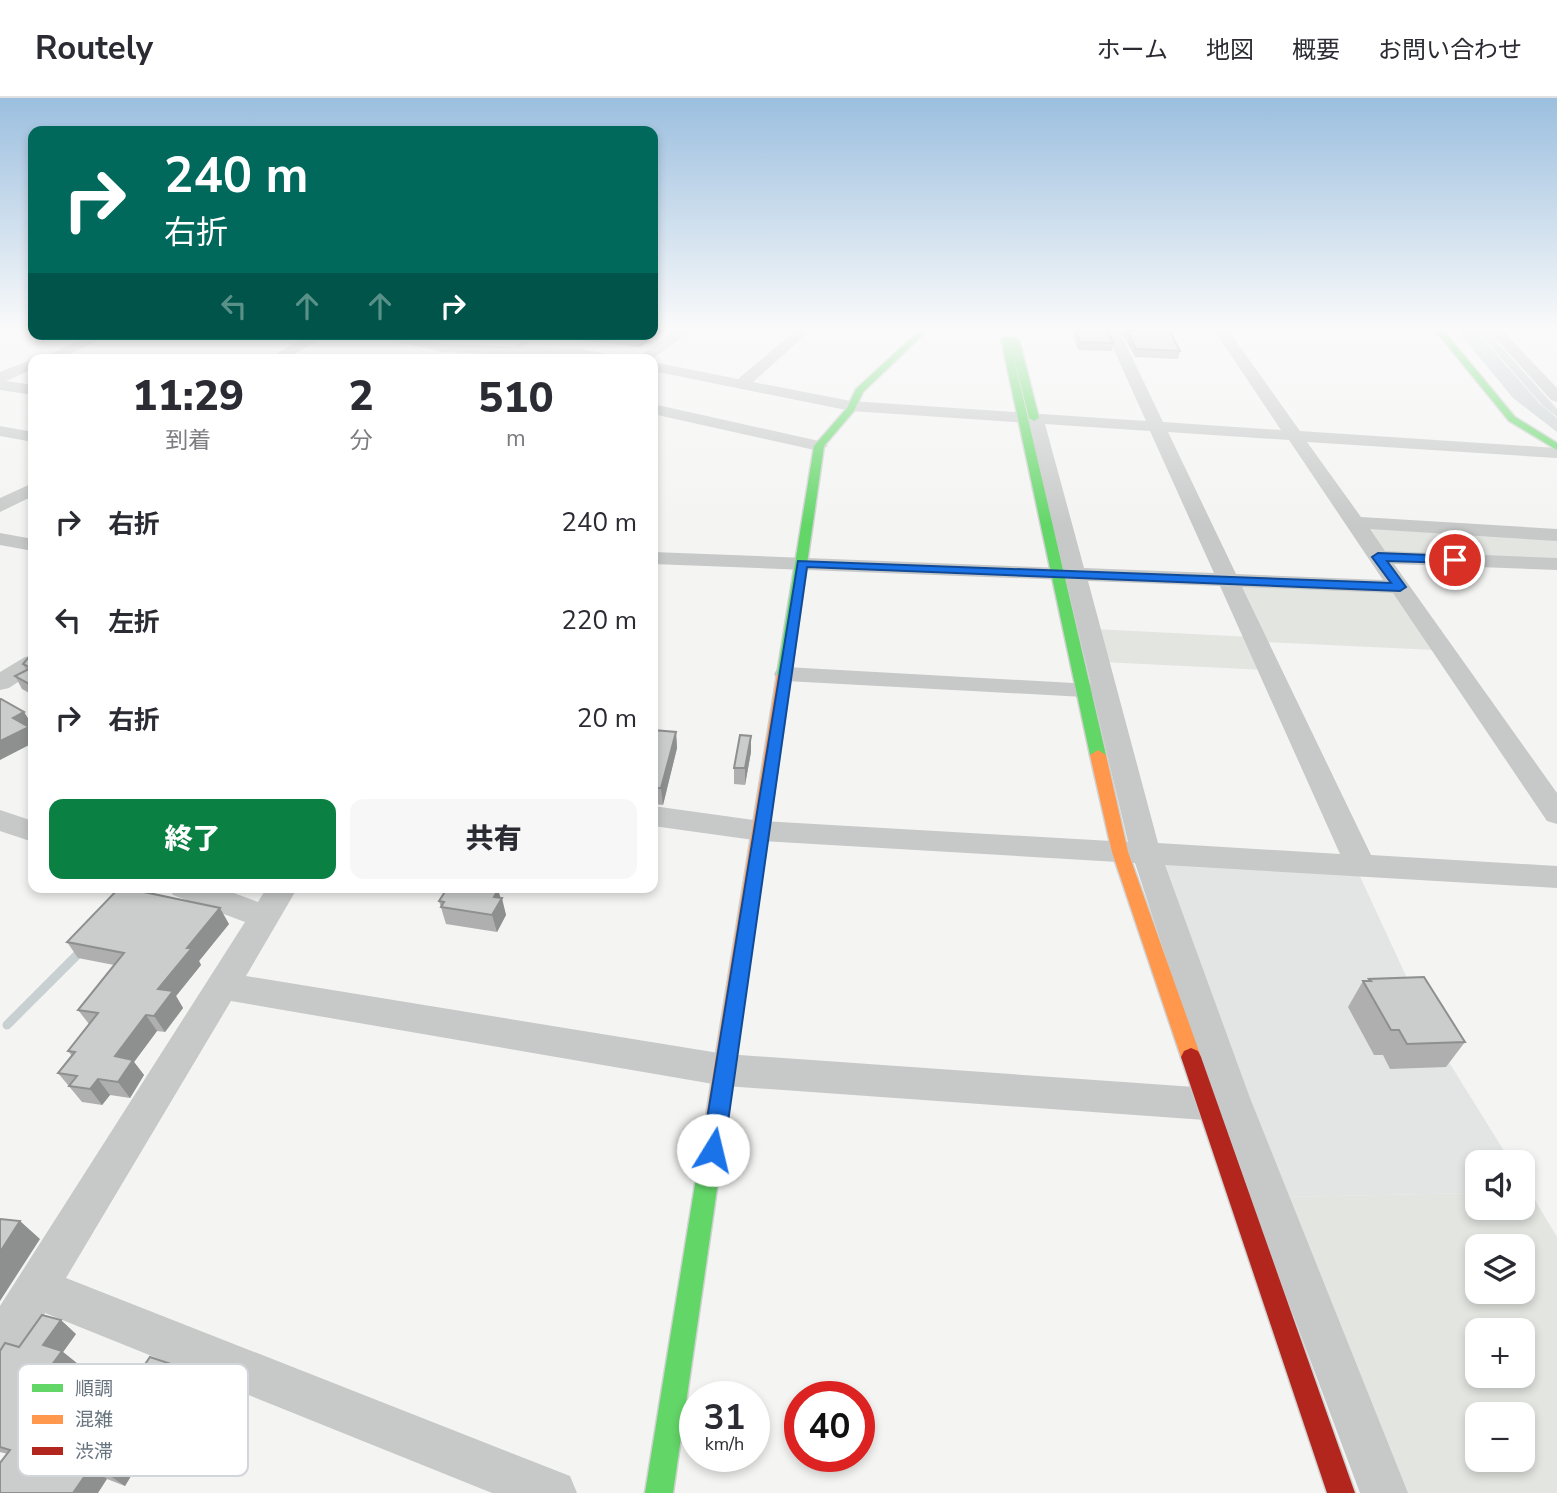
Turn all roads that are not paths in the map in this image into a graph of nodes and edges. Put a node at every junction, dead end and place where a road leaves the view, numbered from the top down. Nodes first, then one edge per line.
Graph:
1 (797, 395) edge
2 (857, 395) edge
3 (1143, 395) edge
4 (1266, 395) edge
5 (1493, 395) edge
6 (851, 406) junction
7 (658, 410) edge
8 (1034, 420) junction
9 (1159, 430) junction
10 (0, 431) edge
11 (28, 436) edge
12 (1297, 440) junction
13 (819, 446) junction
14 (1552, 451) edge
15 (1557, 466) edge
16 (28, 484) edge
17 (28, 492) edge
18 (0, 498) edge
19 (0, 506) edge
20 (1352, 522) junction
21 (1557, 535) edge
22 (0, 539) edge
23 (28, 544) edge
24 (1378, 557) junction
25 (658, 558) edge
26 (802, 563) junction
27 (1557, 564) edge
28 (1067, 574) junction
29 (1229, 581) junction
30 (1400, 587) junction
31 (28, 665) edge
32 (786, 674) junction
33 (0, 683) edge
34 (1084, 690) junction
35 (1557, 814) edge
36 (658, 817) edge
37 (0, 820) edge
38 (28, 830) edge
39 (761, 831) junction
40 (1133, 853) junction
41 (1360, 864) junction
42 (1557, 877) edge
43 (220, 893) edge
44 (274, 902) edge
45 (223, 986) junction
46 (725, 1070) junction
47 (1205, 1103) junction
48 (37, 1288) junction
49 (0, 1346) edge
50 (228, 1364) edge
51 (248, 1372) edge
52 (553, 1493) edge
53 (659, 1493) edge
54 (1341, 1493) edge
55 (1384, 1493) edge

1 - 6 street
2 - 6 street
3 - 9 street
4 - 12 street
5 - 14 street
6 - 8 street
6 - 13 street
7 - 13 street
8 - 9 street
8 - 28 street
9 - 12 street
9 - 29 street
10 - 11 street
12 - 14 street
12 - 20 street
13 - 26 street
14 - 15 street
16 - 18 street
17 - 19 street
20 - 21 street
20 - 24 street
22 - 23 street
24 - 27 street
24 - 30 street
25 - 26 street
26 - 28 street
26 - 32 street
28 - 29 street
28 - 34 street
28 - 40 street
29 - 30 street
29 - 41 street
30 - 35 street
31 - 33 street
32 - 34 street
32 - 39 street
34 - 40 street
36 - 39 street
37 - 38 street
39 - 40 street
39 - 46 street
40 - 41 street
40 - 47 street
40 - 55 street
41 - 42 street
43 - 44 street
44 - 45 street
45 - 46 street
45 - 48 street
46 - 47 street
46 - 53 street
47 - 54 street
48 - 49 street
48 - 50 street
51 - 52 street

